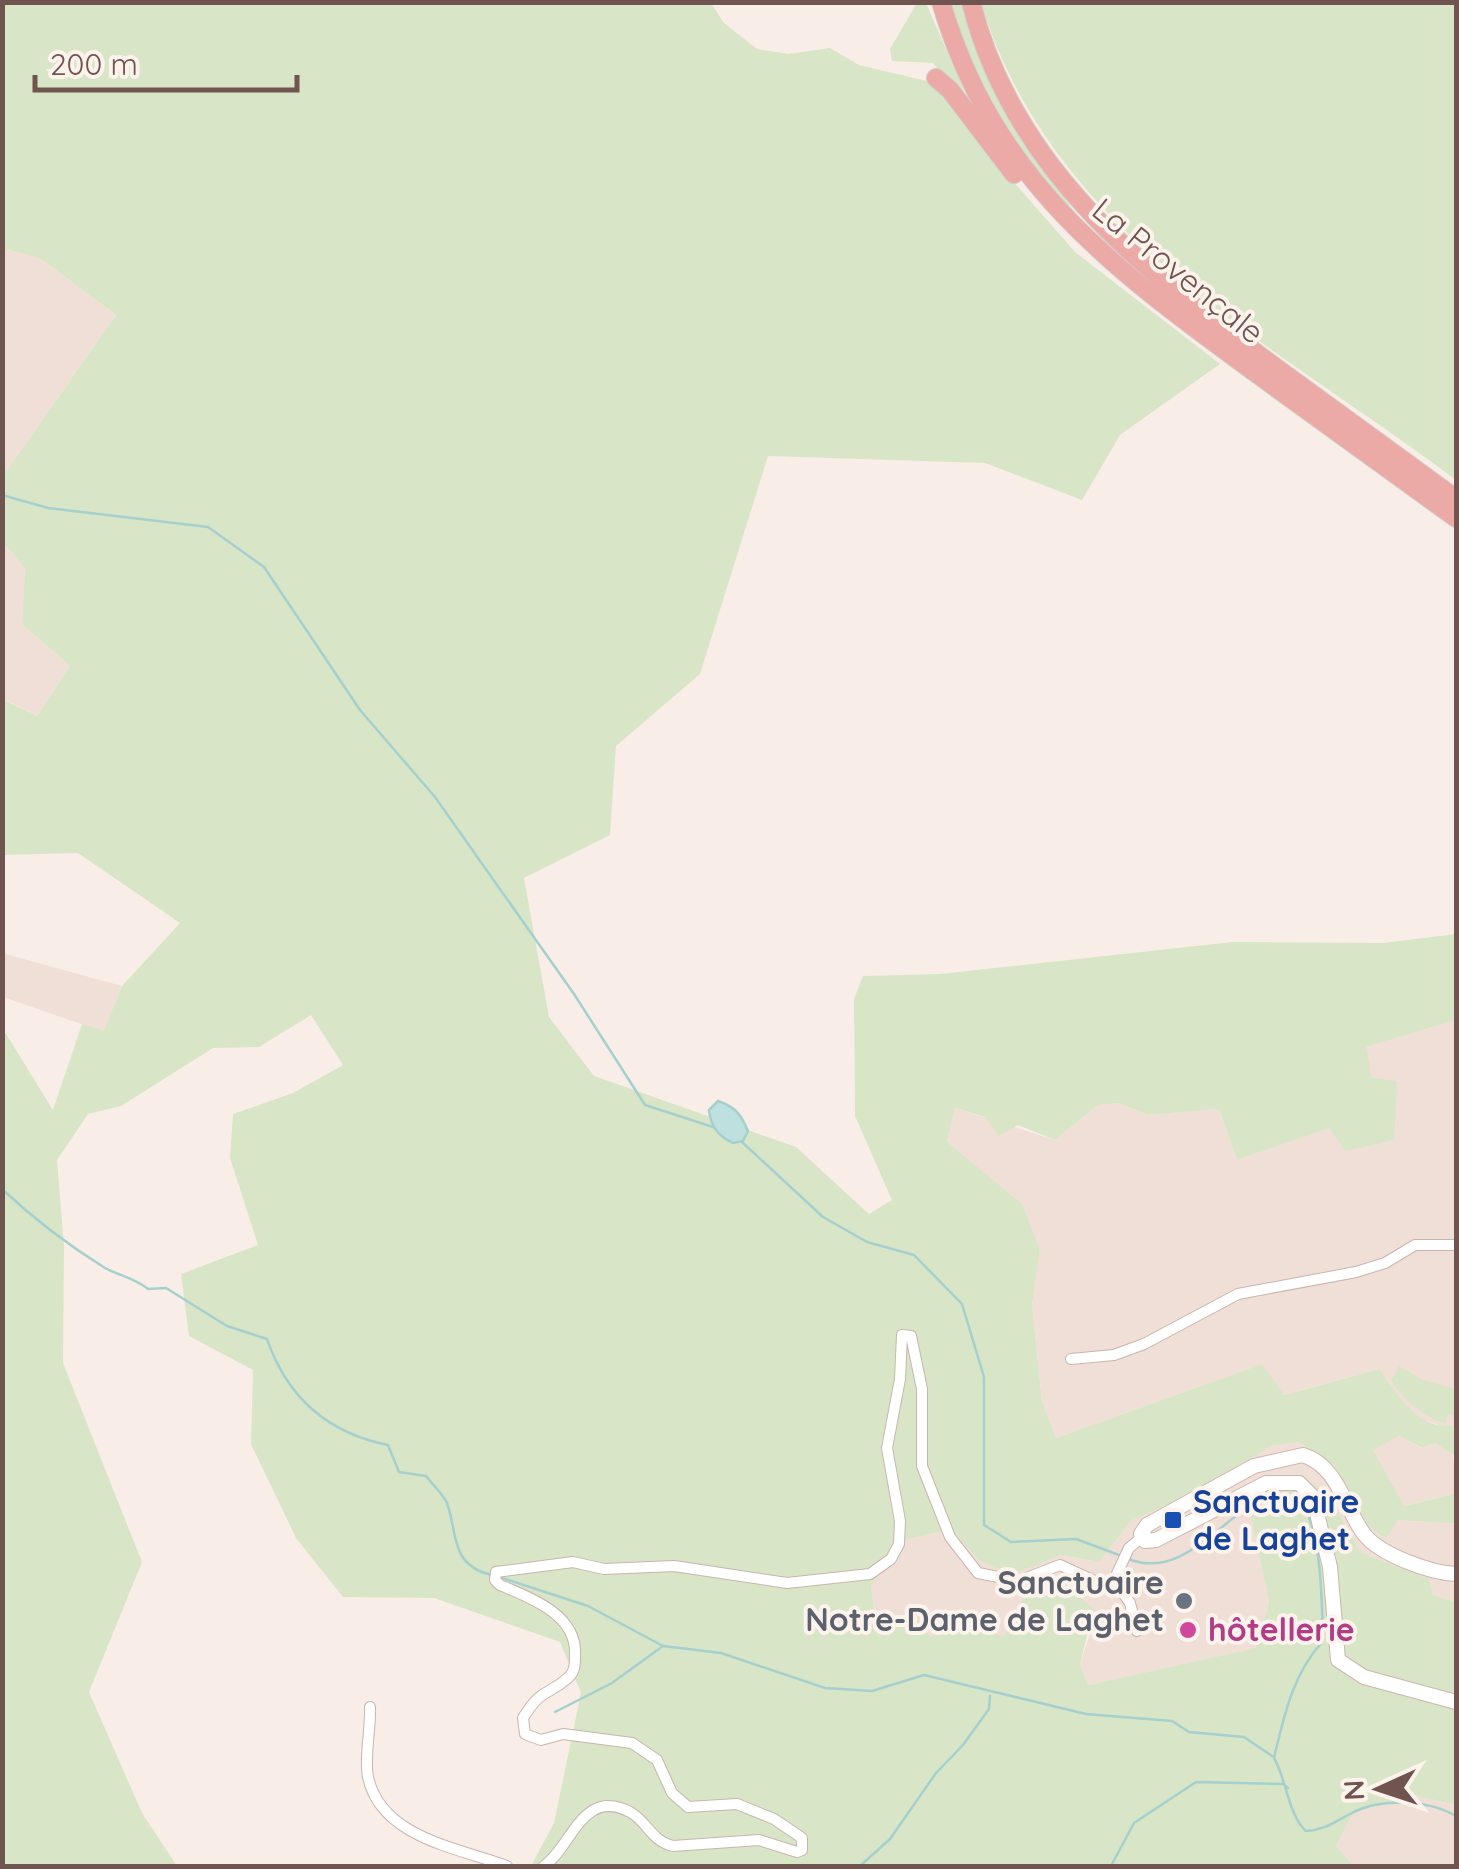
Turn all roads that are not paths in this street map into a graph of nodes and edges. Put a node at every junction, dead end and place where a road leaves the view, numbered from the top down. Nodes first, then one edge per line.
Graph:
1 (941, 2) edge
2 (971, 2) edge
3 (936, 78) dead end
4 (1108, 262) junction
5 (1456, 499) edge
6 (1456, 518) edge
7 (1456, 1245) edge
8 (1071, 1359) dead end
9 (1142, 1537) junction
10 (1456, 1574) edge
11 (1115, 1578) junction
12 (1137, 1631) dead end
13 (1456, 1702) edge
14 (370, 1707) dead end
15 (507, 1866) edge
16 (544, 1866) edge

1 - 4 highway, La Provençale
2 - 5 highway, La Provençale
3 - 4 highway
4 - 6 highway, La Provençale
7 - 8 street
9 - 10 main road
9 - 11 street
9 - 13 main road
11 - 12 street
11 - 16 street
14 - 15 street

